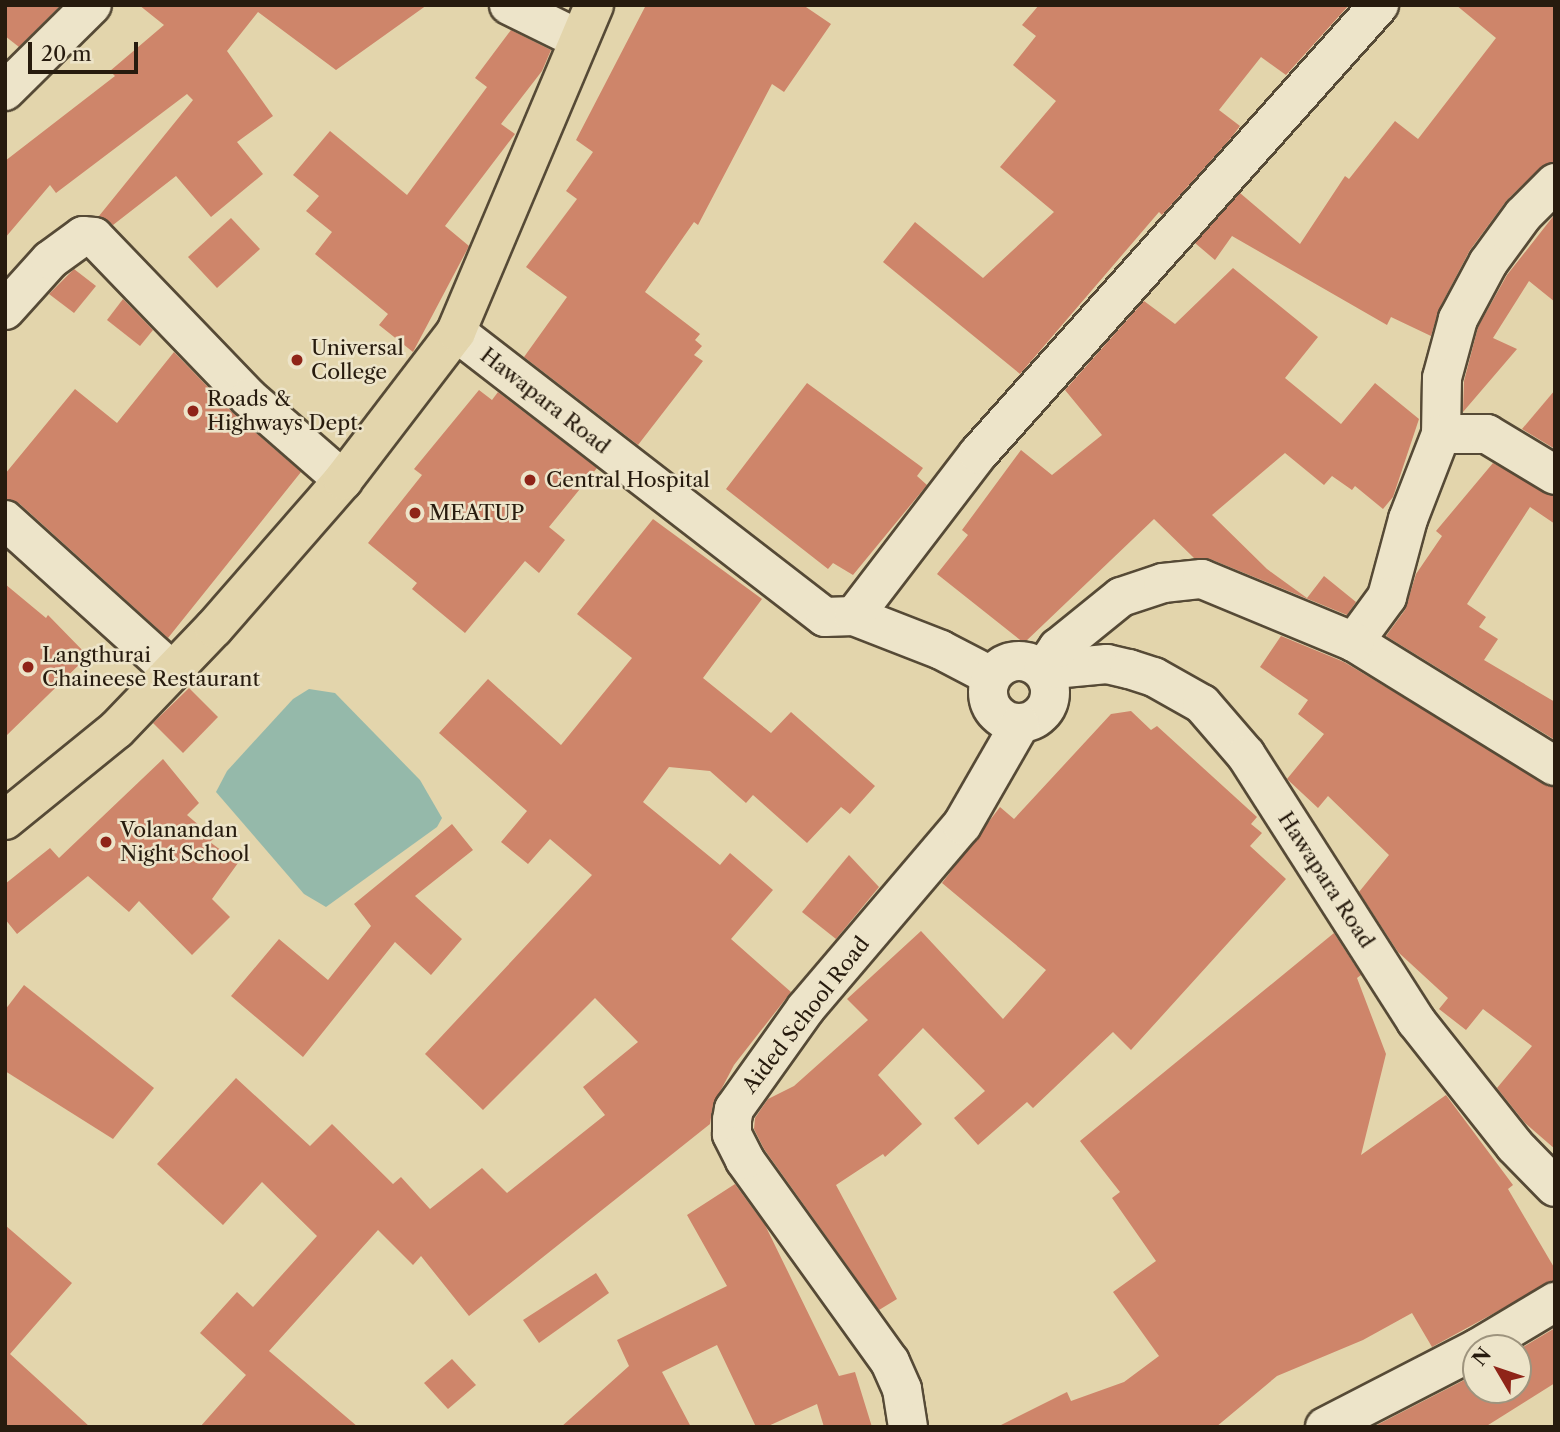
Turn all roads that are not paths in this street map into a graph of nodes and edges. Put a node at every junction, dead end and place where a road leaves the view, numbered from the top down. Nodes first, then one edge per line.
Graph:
1 (92, 5) edge
2 (509, 5) edge
3 (594, 5) edge
4 (1379, 5) edge
5 (578, 39) junction
6 (5, 91) edge
7 (1555, 183) edge
8 (5, 310) edge
9 (457, 332) junction
10 (1441, 434) junction
11 (1555, 475) edge
12 (343, 480) junction
13 (5, 520) edge
14 (854, 616) junction
15 (1354, 642) junction
16 (170, 669) junction
17 (1043, 670) junction
18 (991, 676) junction
19 (1020, 724) junction
20 (1555, 766) edge
21 (5, 820) edge
22 (1555, 1187) edge
23 (1555, 1302) edge
24 (1502, 1334) edge
25 (1462, 1357) edge
26 (908, 1427) edge
27 (1325, 1427) edge

1 - 6 street
2 - 5 street
3 - 5 main road
4 - 14 street
5 - 9 main road
7 - 10 street
8 - 12 street
9 - 12 main road
9 - 14 street, Hawapara Road
10 - 11 street
10 - 15 street
12 - 16 main road
13 - 16 street
14 - 18 street, Hawapara Road
15 - 17 street
15 - 20 street
16 - 21 main road
17 - 18 street
17 - 19 street
17 - 22 street, Hawapara Road
18 - 19 street
19 - 26 street, Aided School Road
23 - 24 street
25 - 27 street

